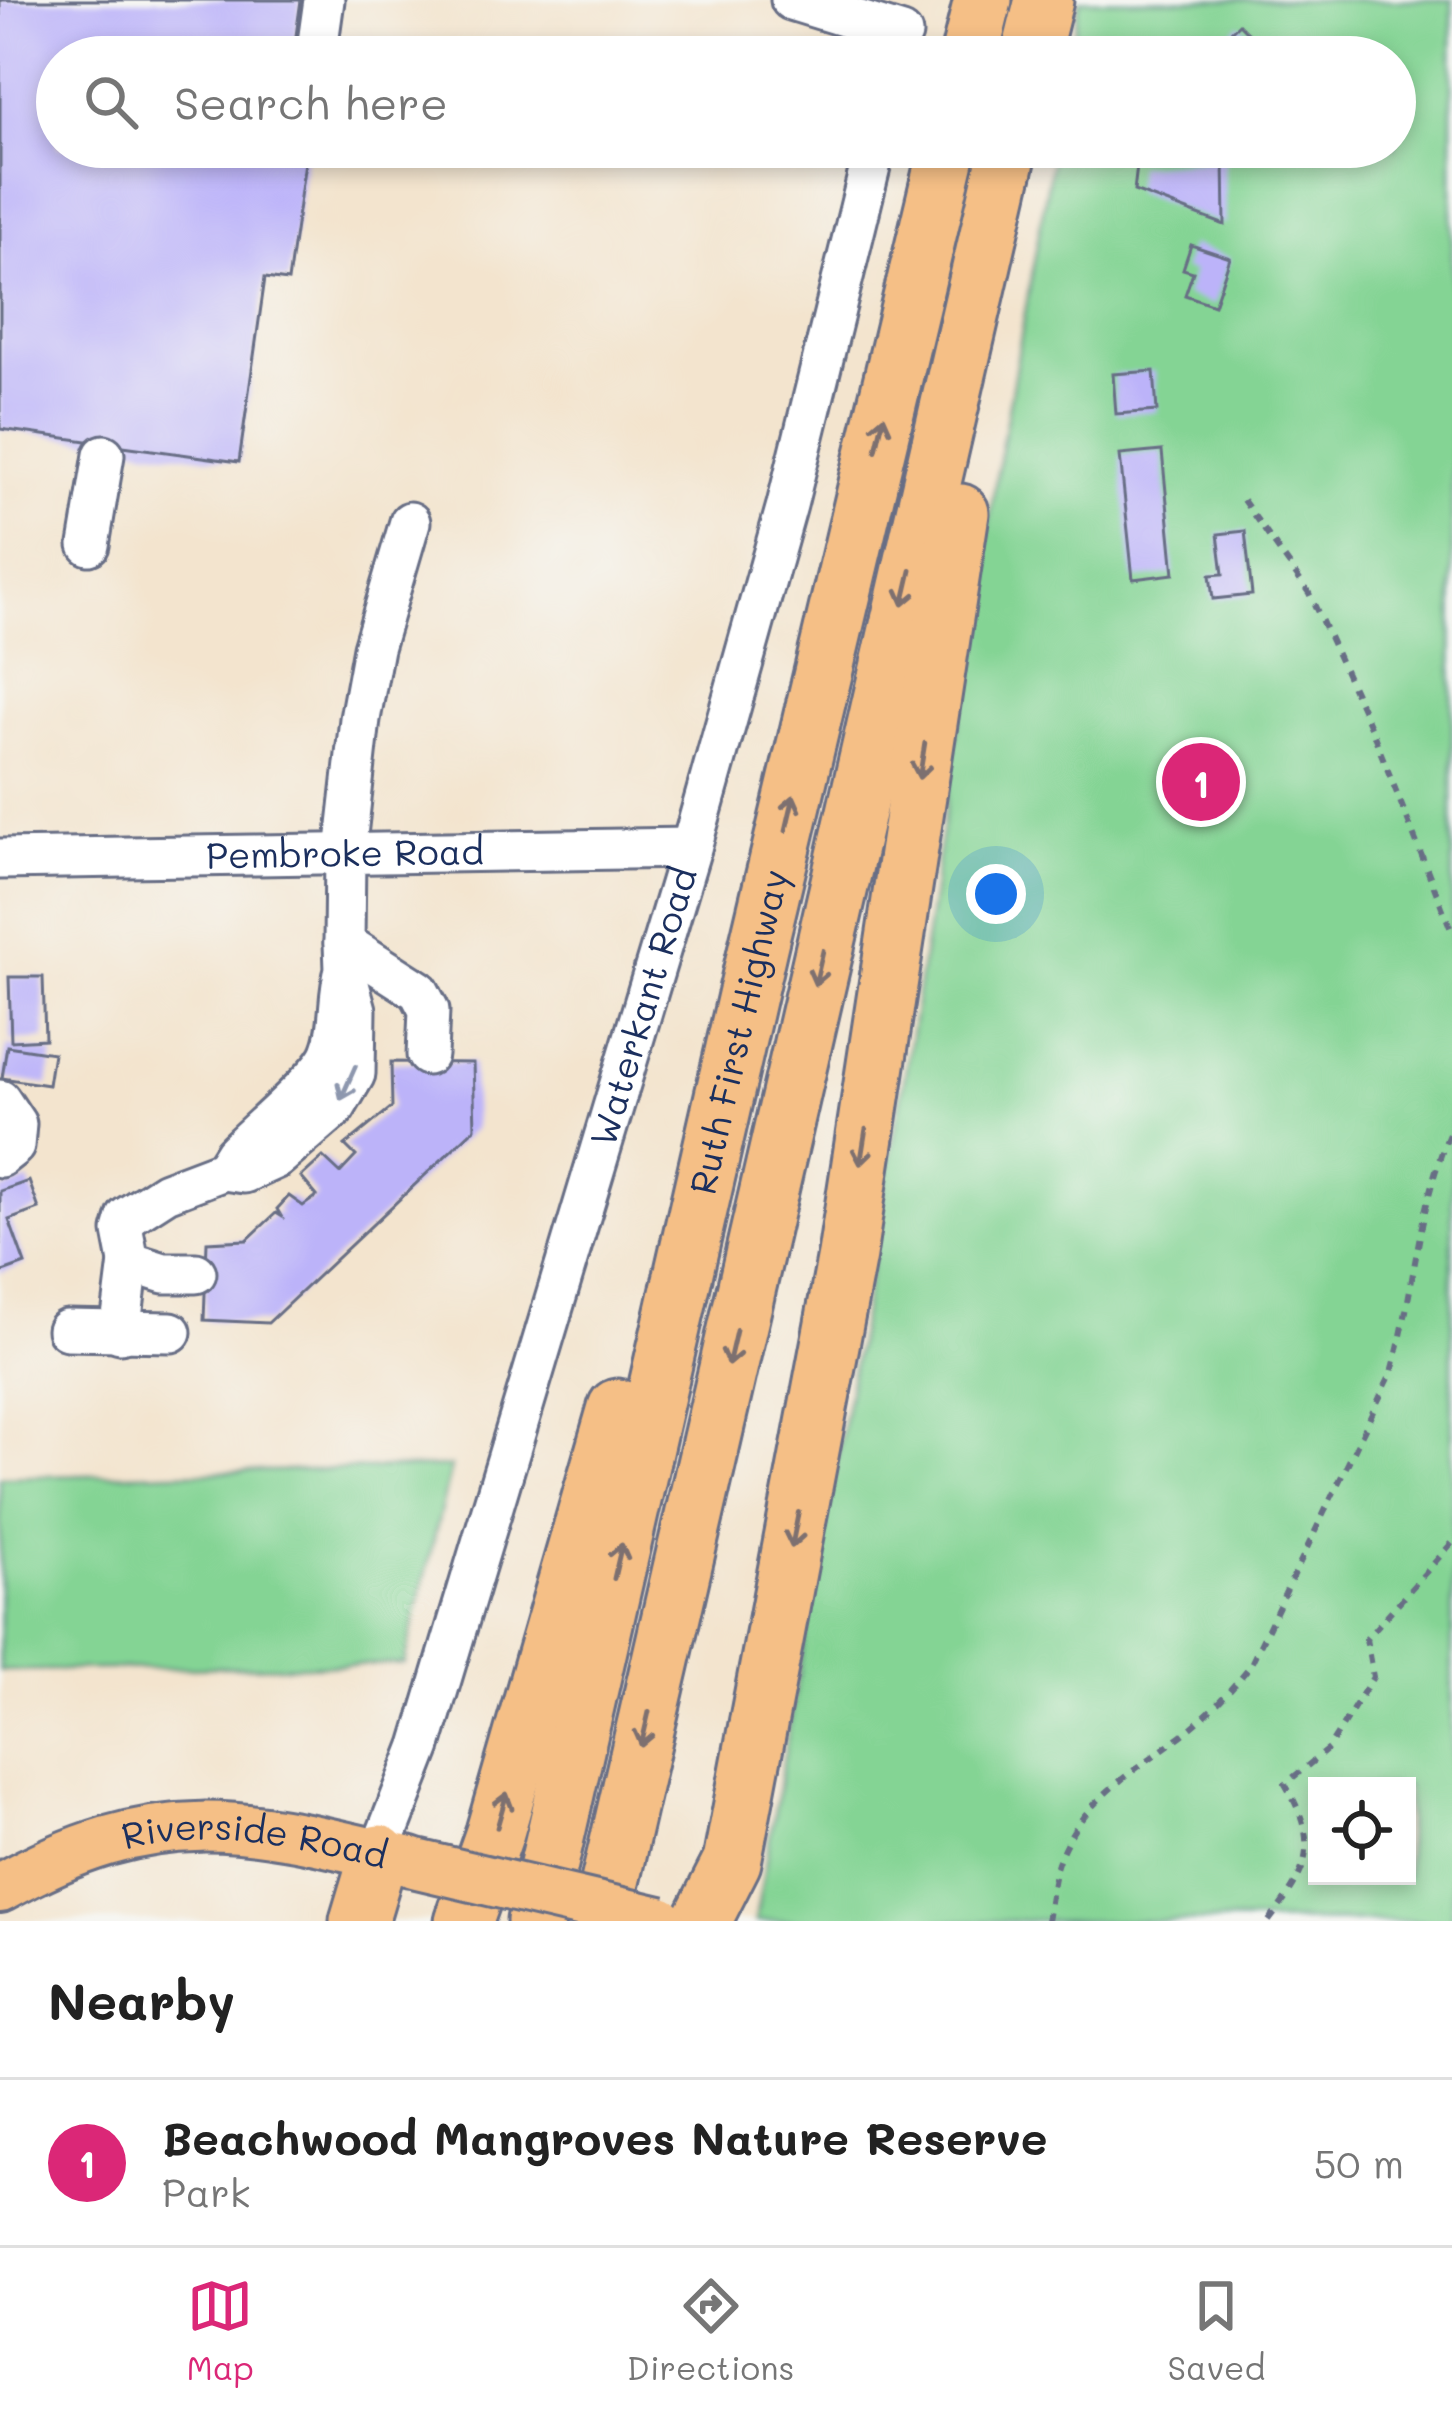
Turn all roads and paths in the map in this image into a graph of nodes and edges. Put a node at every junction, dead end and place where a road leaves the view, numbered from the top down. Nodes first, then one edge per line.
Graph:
1 (324, 0) edge
2 (791, 0) edge
3 (983, 0) edge
4 (1044, 0) edge
5 (903, 30) edge
6 (319, 36) edge
7 (974, 36) edge
8 (1035, 36) edge
9 (869, 168) edge
10 (943, 168) edge
11 (1007, 168) edge
12 (1009, 168) edge
13 (104, 455) dead end
14 (1243, 500) dead end
15 (410, 522) dead end
16 (89, 545) dead end
17 (691, 848) junction
18 (345, 853) junction
19 (0, 859) edge
20 (1452, 932) edge
21 (758, 947) junction
22 (345, 956) junction
23 (427, 1055) dead end
24 (0, 1100) edge
25 (1452, 1127) edge
26 (0, 1157) edge
27 (129, 1262) junction
28 (196, 1273) dead end
29 (67, 1330) dead end
30 (170, 1332) dead end
31 (120, 1333) junction
32 (1452, 1543) edge
33 (398, 1859) junction
34 (0, 1888) edge
35 (358, 1921) edge
36 (464, 1921) edge
37 (536, 1921) edge
38 (601, 1921) edge
39 (660, 1921) edge
40 (702, 1921) edge
41 (1047, 1921) edge
42 (1269, 1921) edge

1 - 6 street
2 - 5 street
3 - 7 highway
4 - 8 highway
9 - 17 street, Waterkant Road
21 -> 10 highway, Ruth First Highway
11 -> 38 highway, Ruth First Highway
12 -> 40 highway
13 - 16 street
14 - 20 path
15 - 18 street
17 - 18 street, Pembroke Road
17 - 33 street, Waterkant Road
18 - 19 street, Pembroke Road
18 - 22 street
36 -> 21 highway
37 -> 21 highway, Ruth First Highway
22 - 23 street
22 - 27 street
24 - 26 street
25 - 41 path
27 - 28 street
27 - 31 street
29 - 31 street
30 - 31 street
32 - 42 path
33 - 34 main road, Riverside Road
33 - 35 highway
33 - 39 main road, Riverside Road, bridge

